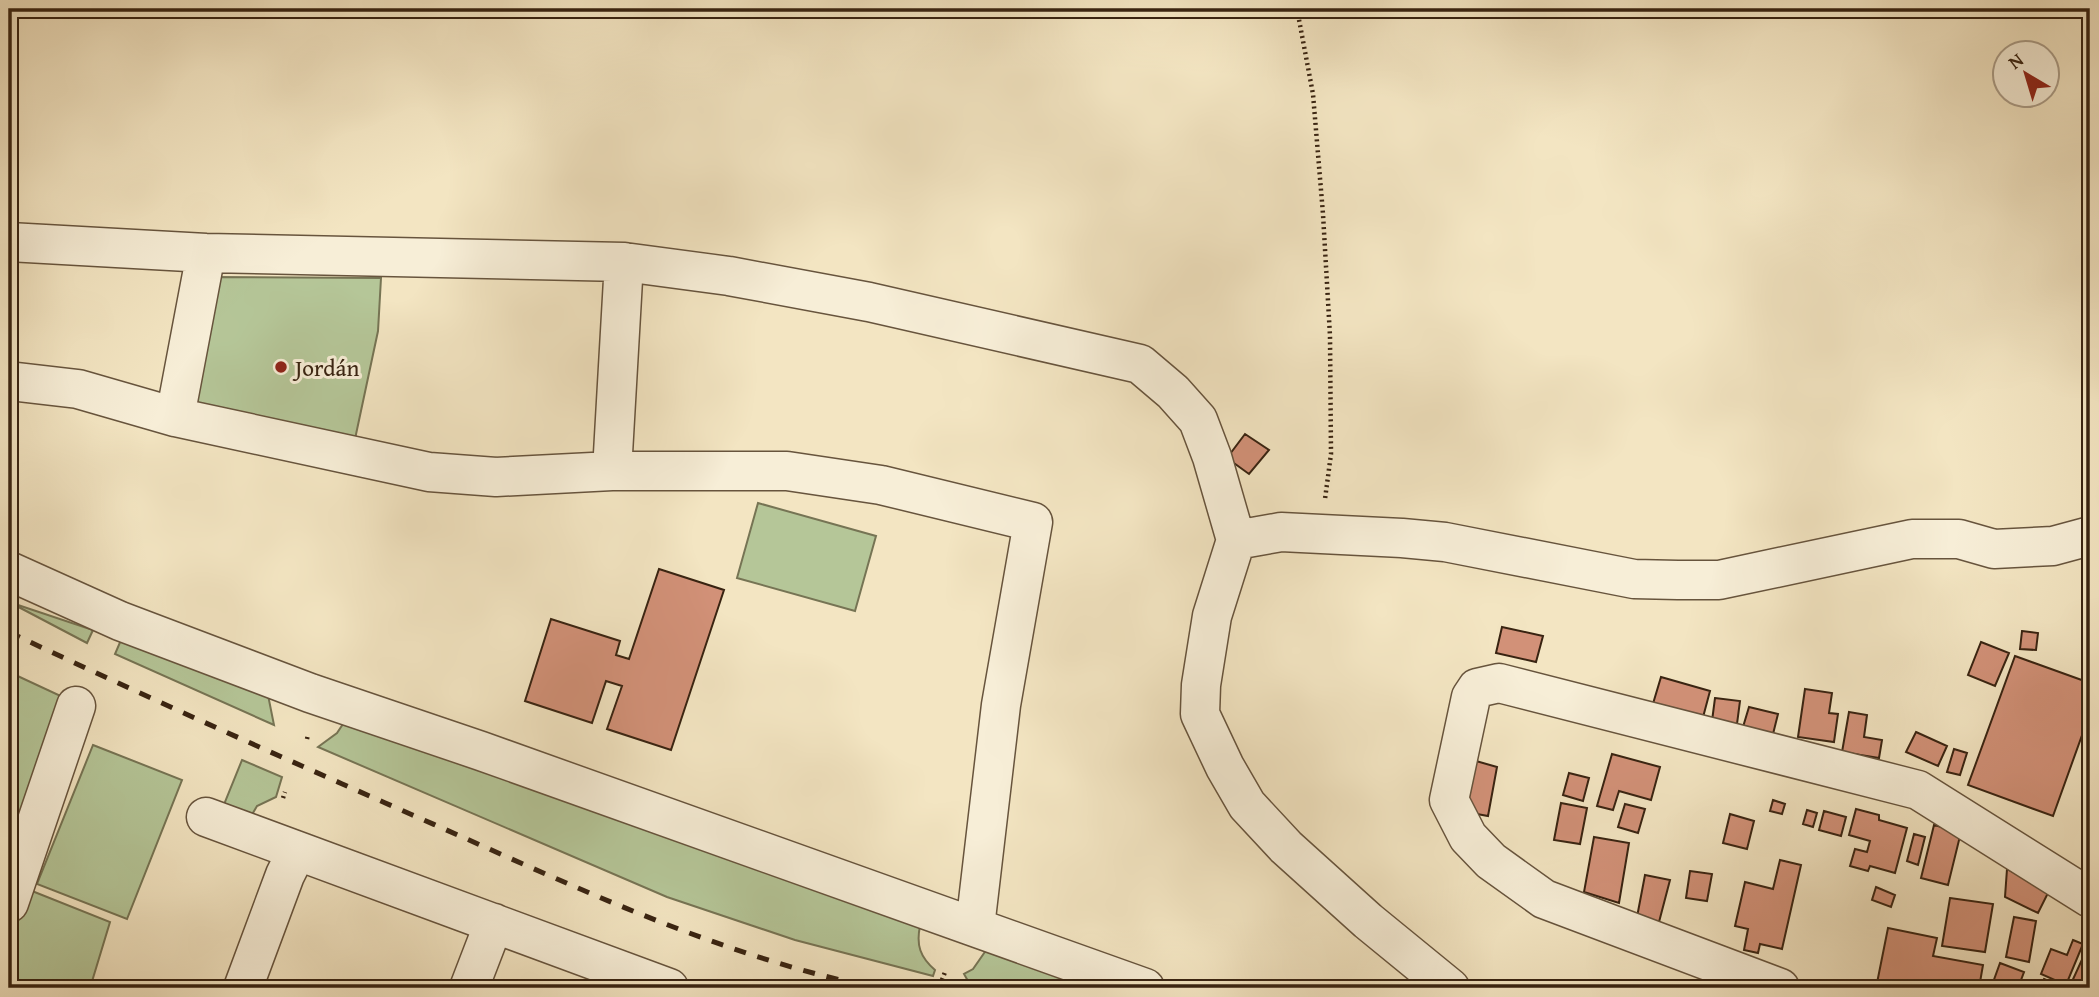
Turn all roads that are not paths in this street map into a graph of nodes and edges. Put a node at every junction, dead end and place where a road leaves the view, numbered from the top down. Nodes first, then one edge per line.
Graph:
1 (9, 242) edge
2 (206, 253) junction
3 (624, 262) junction
4 (9, 381) edge
5 (175, 417) junction
6 (612, 471) junction
7 (2090, 536) edge
8 (1236, 540) junction
9 (9, 571) edge
10 (76, 706) dead end
11 (206, 817) dead end
12 (298, 851) junction
13 (2090, 898) edge
14 (9, 903) edge
15 (494, 923) junction
16 (975, 927) junction
17 (243, 988) edge
18 (470, 988) edge
19 (669, 988) edge
20 (1145, 988) edge
21 (1450, 988) edge
22 (1780, 988) edge

1 - 2 street
2 - 3 street
2 - 5 street
3 - 6 street
3 - 8 street
4 - 5 street
5 - 6 street
6 - 16 street
7 - 8 street
8 - 21 street
9 - 16 street
10 - 14 street
11 - 12 street
12 - 15 street
12 - 17 street
13 - 22 street
15 - 18 street
15 - 19 street
16 - 20 street

